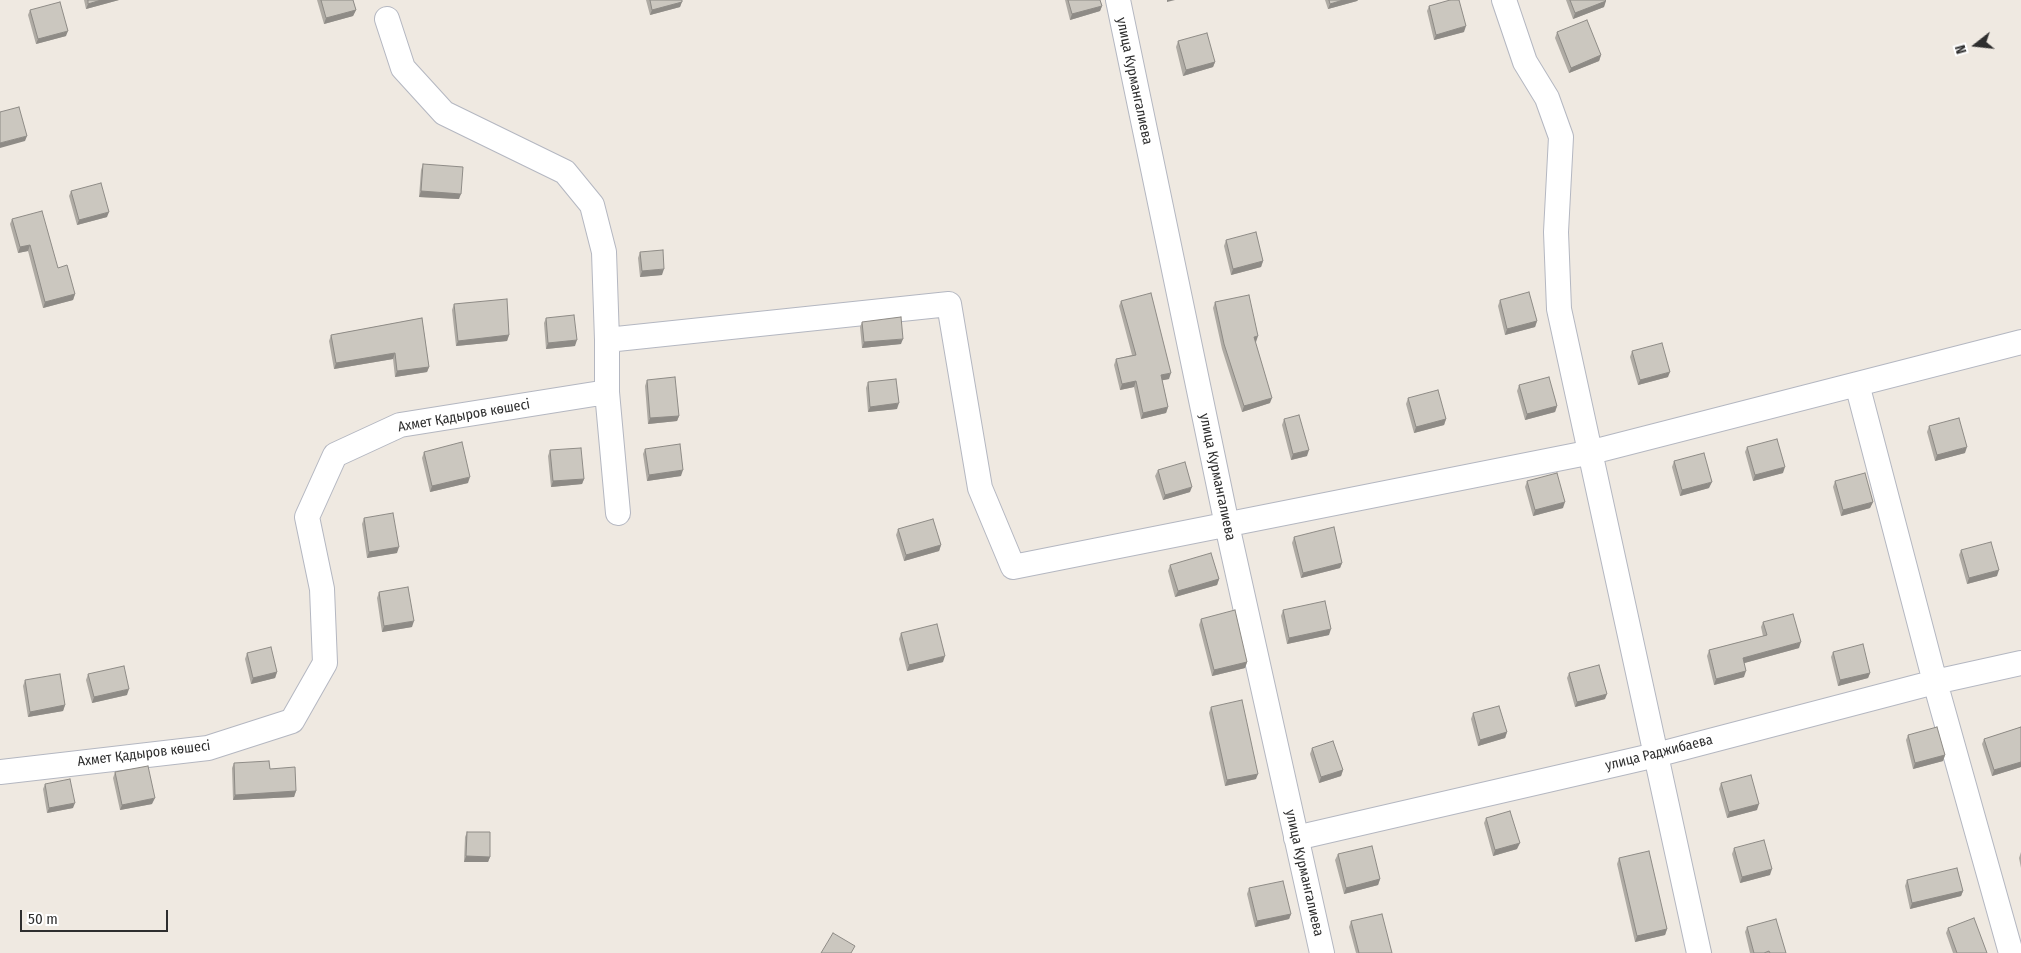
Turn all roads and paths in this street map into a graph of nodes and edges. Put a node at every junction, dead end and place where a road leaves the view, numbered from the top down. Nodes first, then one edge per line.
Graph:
1 (1118, 0) edge
2 (1504, 0) edge
3 (387, 20) dead end
4 (608, 340) junction
5 (2021, 342) edge
6 (1857, 384) junction
7 (607, 392) junction
8 (1592, 452) junction
9 (618, 513) dead end
10 (1228, 525) junction
11 (2021, 663) edge
12 (1934, 682) junction
13 (1656, 755) junction
14 (0, 772) edge
15 (1296, 838) junction
16 (1322, 953) edge
17 (1699, 953) edge
18 (2011, 953) edge

1 - 10 street, улица Курмангалиева
2 - 8 street
3 - 4 street
4 - 7 street
4 - 10 street
5 - 6 street
6 - 8 street
6 - 12 street
7 - 9 street
7 - 14 street, Ахмет Қадыров көшесі
8 - 10 street
8 - 13 street
10 - 15 street, улица Курмангалиева
11 - 12 street, улица Раджибаева
12 - 13 street, улица Раджибаева
12 - 18 street
13 - 15 street, улица Раджибаева
13 - 17 street
15 - 16 street, улица Курмангалиева

